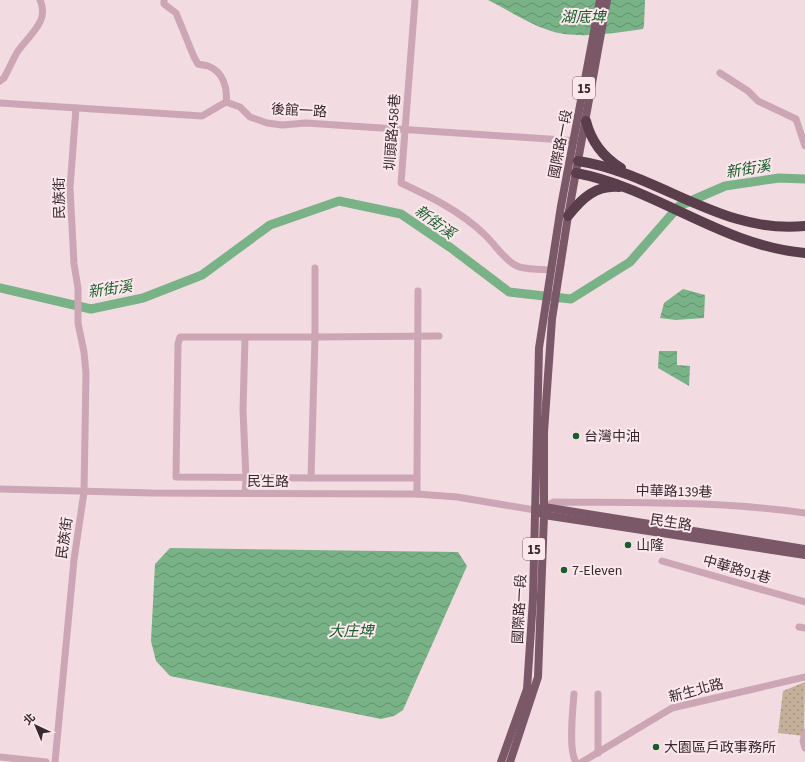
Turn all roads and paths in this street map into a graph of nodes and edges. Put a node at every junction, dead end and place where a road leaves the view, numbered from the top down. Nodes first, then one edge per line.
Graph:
1 (40, 0) edge
2 (164, 0) edge
3 (415, 0) edge
4 (600, 0) edge
5 (607, 0) edge
6 (720, 73) dead end
7 (0, 81) edge
8 (226, 102) junction
9 (0, 103) edge
10 (76, 108) junction
11 (586, 121) junction
12 (404, 130) junction
13 (578, 141) junction
14 (805, 146) edge
15 (578, 161) junction
16 (572, 170) junction
17 (633, 175) junction
18 (627, 188) junction
19 (568, 216) junction
20 (805, 226) edge
21 (805, 253) edge
22 (315, 268) dead end
23 (551, 270) junction
24 (418, 291) dead end
25 (315, 336) junction
26 (439, 336) dead end
27 (418, 337) junction
28 (245, 338) junction
29 (311, 478) junction
30 (418, 478) junction
31 (246, 479) junction
32 (0, 489) edge
33 (84, 492) junction
34 (245, 493) junction
35 (417, 494) junction
36 (535, 510) junction
37 (544, 511) junction
38 (805, 513) edge
39 (805, 549) edge
40 (805, 555) edge
41 (662, 561) dead end
42 (805, 602) edge
43 (805, 677) edge
44 (574, 694) dead end
45 (598, 694) dead end
46 (805, 732) edge
47 (804, 744) edge
48 (598, 753) junction
49 (0, 756) edge
50 (46, 762) edge
51 (55, 762) edge
52 (501, 762) edge
53 (510, 762) edge
54 (576, 762) edge
55 (582, 762) edge

1 - 7 street
2 - 8 street
3 - 12 street, 圳頭路458巷
4 - 13 main road, 國際路一段 / 15
5 - 11 main road, 國際路一段 / 15
6 - 14 street
8 - 10 street
8 - 12 street, 後館一路
9 - 10 street
10 - 33 street, 民族街
11 - 13 main road, 國際路一段 / 15
11 - 17 highway
12 - 13 street, 後館一路
12 - 23 street, 圳頭路458巷
13 - 15 main road, 國際路一段 / 15
13 - 16 main road, 國際路一段 / 15
15 - 16 main road
15 - 17 highway
16 - 18 highway
16 - 19 main road, 國際路一段 / 15
16 - 23 main road, 國際路一段 / 15
17 - 20 highway
18 - 19 highway
18 - 21 highway
19 - 37 main road, 國際路一段 / 15
22 - 25 street
23 - 36 main road, 國際路一段 / 15
24 - 27 street
25 - 27 street
25 - 28 street
25 - 29 street
26 - 27 street
27 - 30 street
28 - 31 street
28 - 31 street
29 - 30 street
29 - 31 street
30 - 35 street
31 - 34 street
32 - 33 street, 民生路
33 - 34 street, 民生路
33 - 51 street, 民族街
34 - 35 street, 民生路
35 - 36 street, 民生路
36 - 37 main road, 民生路
36 - 52 main road, 國際路一段 / 15
37 - 38 street, 中華路139巷
37 - 39 main road, 民生路
37 - 40 main road, 民生路
37 - 53 main road, 國際路一段 / 15
41 - 42 street, 中華路91巷
43 - 48 street, 新生北路
44 - 54 street
45 - 48 street
46 - 47 street
48 - 55 street, 新生北路
49 - 50 street

